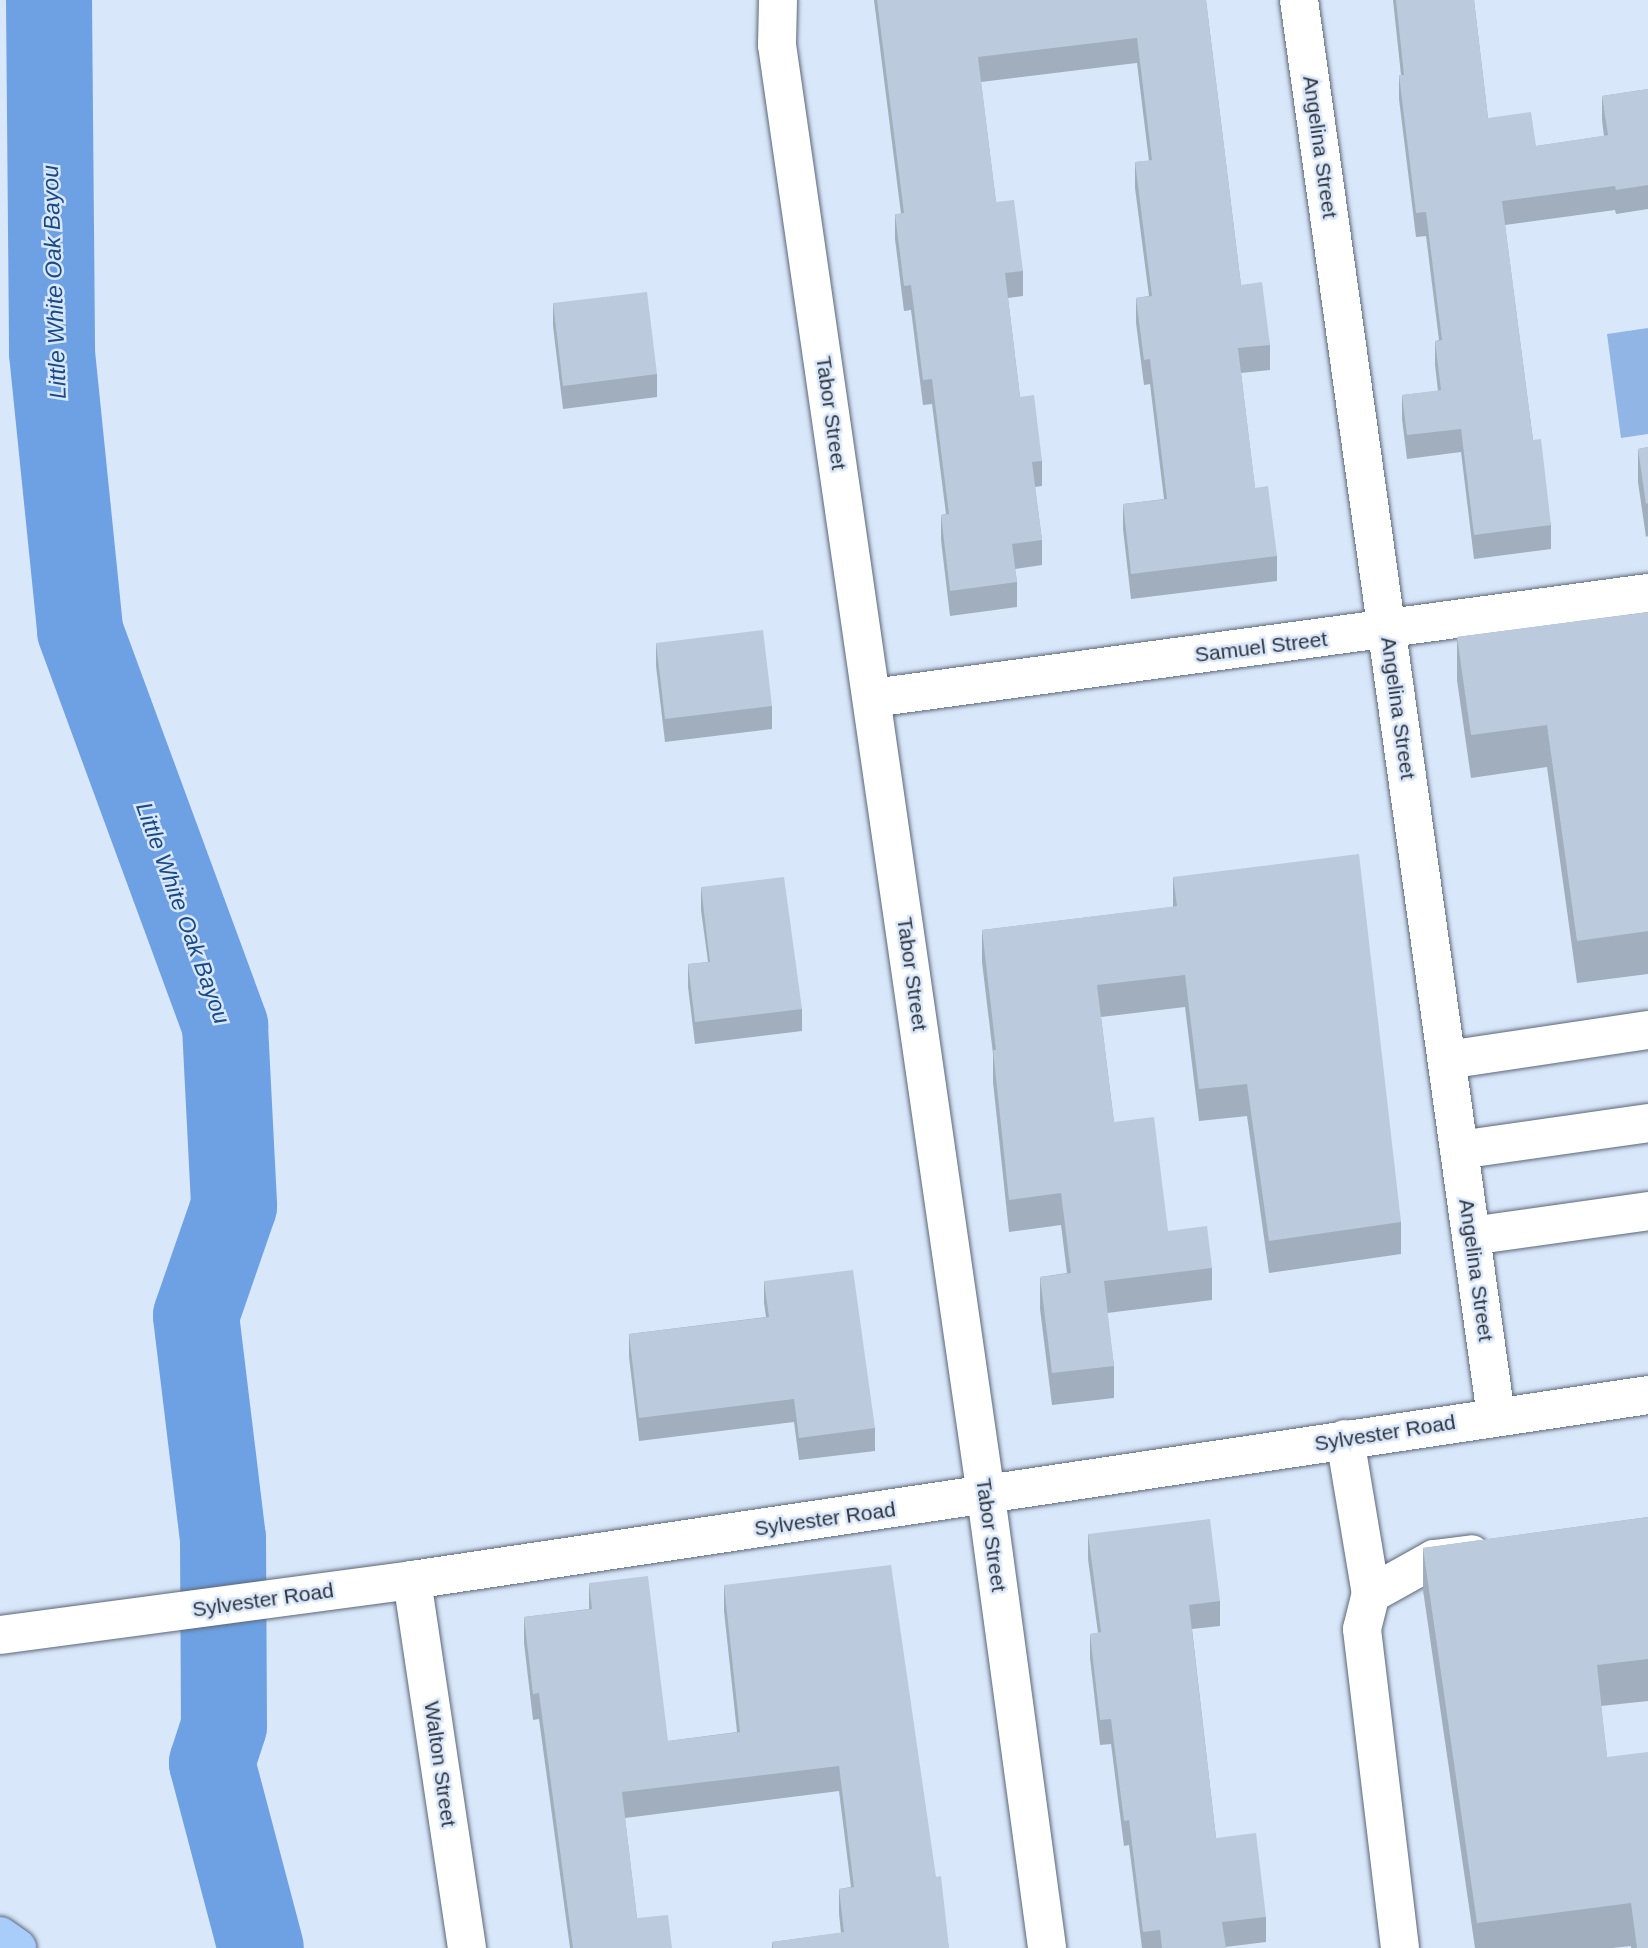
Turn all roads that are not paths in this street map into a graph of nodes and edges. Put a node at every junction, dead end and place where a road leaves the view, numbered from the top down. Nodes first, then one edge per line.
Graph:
1 (778, 0) edge
2 (1299, 0) edge
3 (1648, 593) edge
4 (1387, 631) junction
5 (873, 698) junction
6 (1648, 1030) edge
7 (1447, 1060) junction
8 (1648, 1123) edge
9 (1459, 1150) junction
10 (1648, 1211) edge
11 (1471, 1236) junction
12 (1648, 1395) edge
13 (1496, 1416) junction
14 (1345, 1439) junction
15 (986, 1496) junction
16 (1501, 1550) edge
17 (412, 1580) junction
18 (1371, 1594) junction
19 (0, 1635) edge
20 (0, 1936) edge
21 (18, 1948) edge
22 (467, 1948) edge
23 (1047, 1948) edge
24 (1400, 1948) edge

1 - 5 street, Tabor Street
2 - 4 street, Angelina Street
3 - 4 street, Samuel Street
4 - 5 street, Samuel Street
4 - 7 street, Angelina Street
5 - 15 street, Tabor Street
6 - 7 street
7 - 9 street, Angelina Street
8 - 9 street
9 - 11 street, Angelina Street
10 - 11 street
11 - 13 street, Angelina Street
12 - 13 street, Sylvester Road
13 - 14 street, Sylvester Road
14 - 15 street, Sylvester Road
14 - 18 street
15 - 17 street, Sylvester Road
15 - 23 street, Tabor Street
16 - 18 street
17 - 19 street, Sylvester Road
17 - 22 street, Walton Street
18 - 24 street
20 - 21 main road

